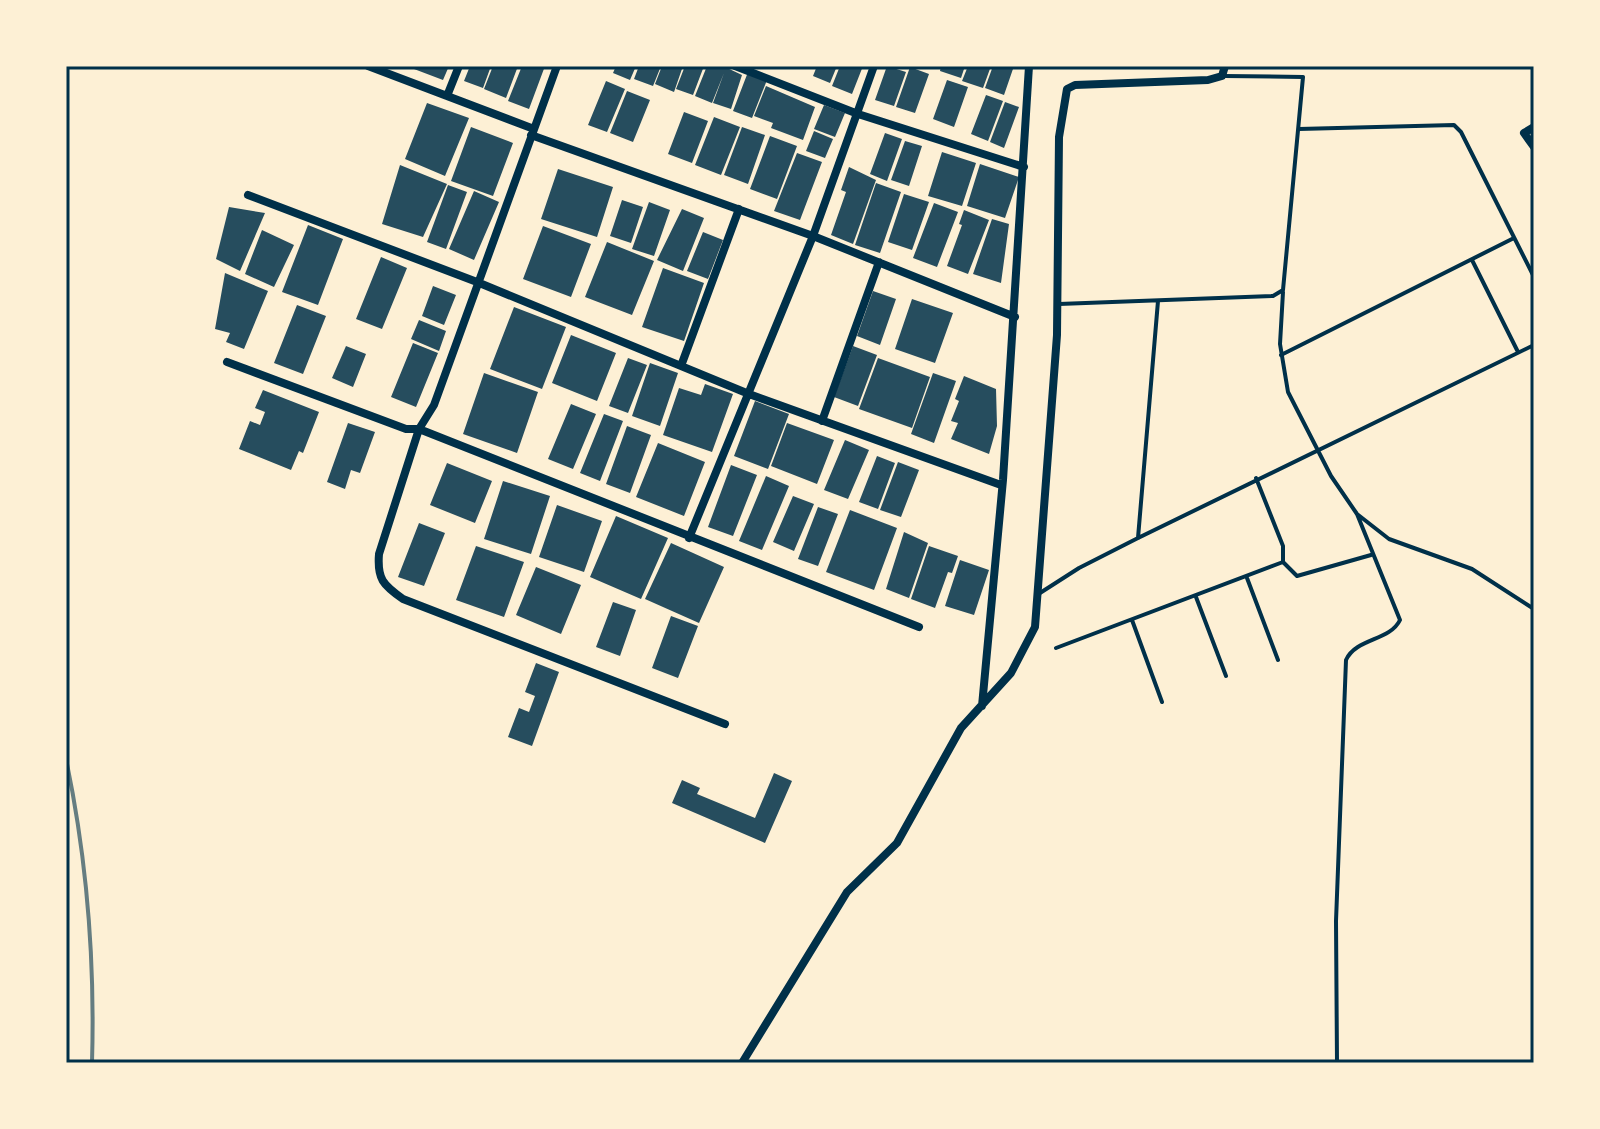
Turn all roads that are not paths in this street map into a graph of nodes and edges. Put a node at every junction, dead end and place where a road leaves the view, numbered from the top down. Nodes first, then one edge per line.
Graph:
1 (368, 66) edge
2 (459, 66) edge
3 (557, 66) edge
4 (735, 66) edge
5 (874, 66) edge
6 (1029, 66) edge
7 (1225, 66) edge
8 (1222, 76) junction
9 (447, 96) junction
10 (858, 114) junction
11 (1534, 127) edge
12 (1299, 129) junction
13 (532, 132) junction
14 (1534, 147) edge
15 (1024, 167) junction
16 (248, 195) dead end
17 (739, 209) junction
18 (813, 236) junction
19 (1514, 238) junction
20 (1472, 260) junction
21 (879, 262) junction
22 (1534, 277) edge
23 (477, 282) junction
24 (1283, 290) junction
25 (1158, 301) junction
26 (1057, 304) junction
27 (1015, 317) junction
28 (1534, 345) edge
29 (1518, 352) junction
30 (1281, 355) junction
31 (227, 362) dead end
32 (681, 366) junction
33 (749, 394) junction
34 (822, 421) junction
35 (419, 429) junction
36 (1317, 448) junction
37 (1256, 478) junction
38 (1001, 485) junction
39 (1357, 514) junction
40 (689, 538) junction
41 (1138, 538) junction
42 (1371, 555) junction
43 (1283, 562) junction
44 (1247, 578) junction
45 (1040, 593) junction
46 (1196, 597) junction
47 (1534, 609) edge
48 (1132, 620) junction
49 (919, 627) dead end
50 (1056, 648) dead end
51 (1278, 660) dead end
52 (1226, 676) dead end
53 (1162, 702) dead end
54 (982, 706) junction
55 (725, 724) dead end
56 (742, 1063) edge
57 (1337, 1063) edge

1 - 9 street
2 - 9 street
3 - 13 street
4 - 10 street
5 - 10 street
6 - 15 street
7 - 8 street
8 - 12 lane
8 - 26 street
9 - 13 street
10 - 15 street
10 - 18 street
11 - 14 street
12 - 19 lane
12 - 24 lane
13 - 17 street
13 - 23 street
15 - 27 street
16 - 23 street
17 - 18 street
17 - 32 street
18 - 21 street
18 - 33 street
19 - 20 lane
19 - 22 lane
20 - 29 lane
20 - 30 lane
21 - 27 street
21 - 34 street
23 - 32 street
23 - 35 street
24 - 25 lane
24 - 30 lane
25 - 26 lane
25 - 41 lane
26 - 45 street
27 - 38 street
28 - 29 lane
29 - 36 lane
30 - 36 lane
31 - 35 street
32 - 33 street
33 - 34 street
33 - 40 street
34 - 38 street
35 - 40 street
35 - 55 street
36 - 37 lane
36 - 39 lane
37 - 41 lane
37 - 43 lane
38 - 54 street
39 - 42 lane
39 - 47 lane
40 - 49 street
41 - 45 lane
42 - 43 lane
42 - 57 lane
43 - 44 lane
44 - 46 lane
44 - 51 lane
45 - 54 street
46 - 48 lane
46 - 52 lane
48 - 50 lane
48 - 53 lane
54 - 56 street

